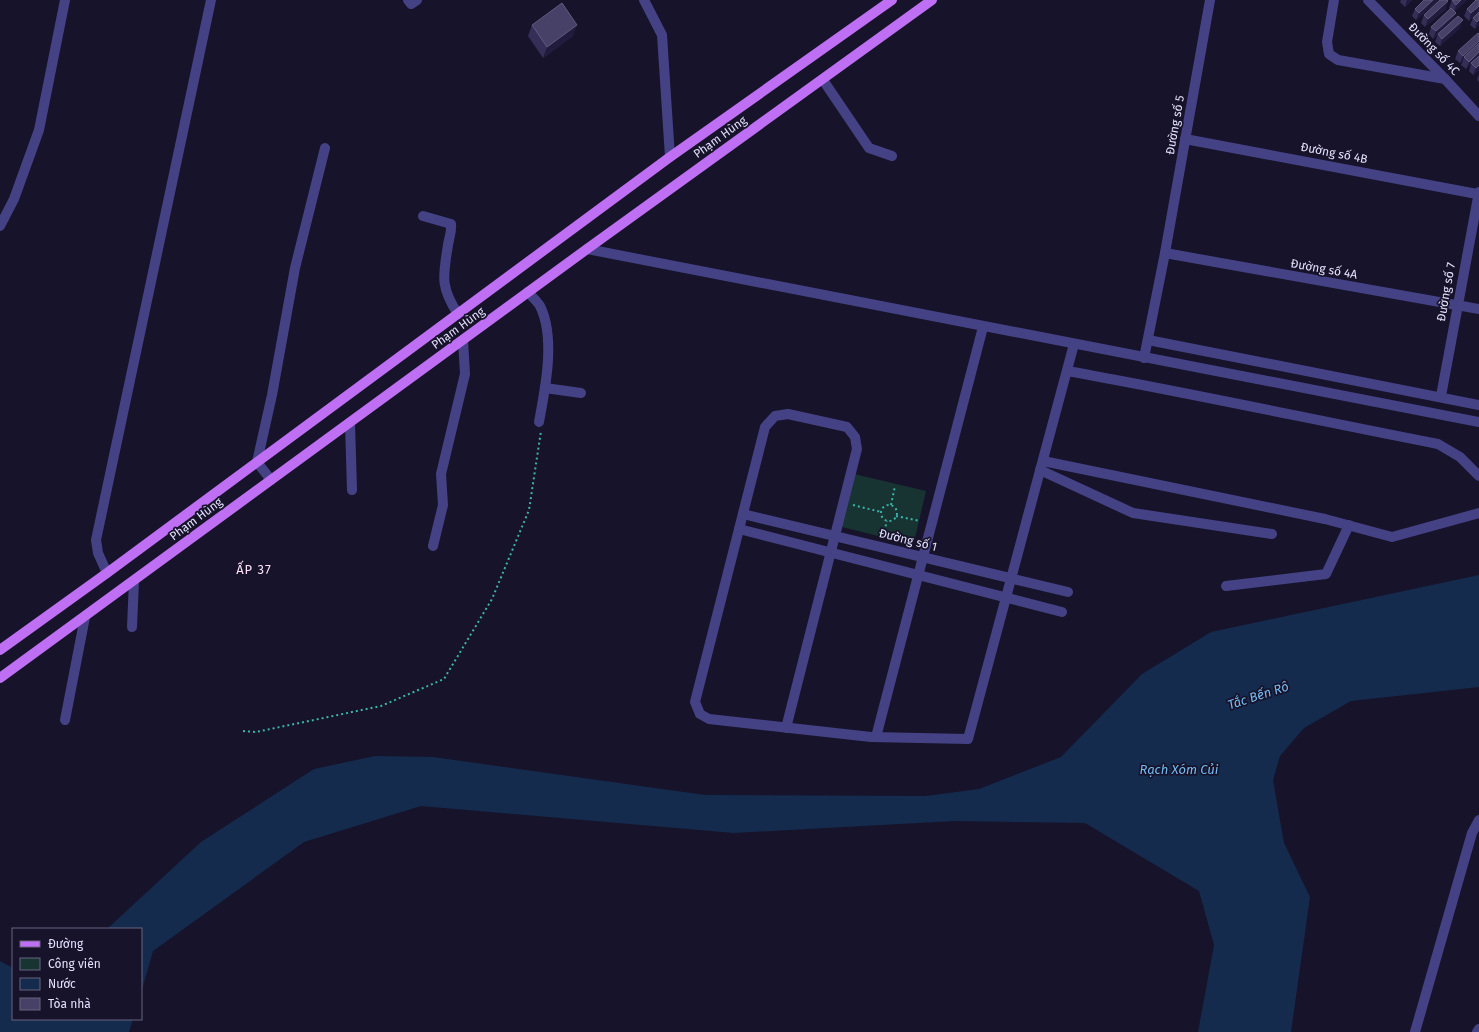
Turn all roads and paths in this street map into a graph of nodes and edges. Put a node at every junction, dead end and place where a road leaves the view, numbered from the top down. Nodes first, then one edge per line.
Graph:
1 (65, 0) edge
2 (211, 0) edge
3 (408, 0) edge
4 (417, 0) edge
5 (644, 0) edge
6 (892, 0) edge
7 (932, 0) edge
8 (1210, 0) edge
9 (1334, 0) edge
10 (1368, 0) edge
11 (1445, 79) junction
12 (823, 80) junction
13 (1479, 116) edge
14 (1186, 138) junction
15 (325, 148) dead end
16 (892, 156) dead end
17 (670, 157) junction
18 (1478, 193) edge
19 (423, 216) dead end
20 (0, 226) edge
21 (587, 249) junction
22 (1165, 253) junction
23 (528, 292) junction
24 (1457, 305) junction
25 (1479, 310) edge
26 (458, 314) junction
27 (983, 327) junction
28 (463, 340) junction
29 (1148, 340) junction
30 (1074, 344) junction
31 (1144, 358) junction
32 (1067, 370) junction
33 (545, 388) junction
34 (581, 393) dead end
35 (1441, 396) junction
36 (1479, 405) edge
37 (1479, 422) edge
38 (350, 423) junction
39 (540, 425) joint
40 (258, 462) junction
41 (1042, 465) junction
42 (1479, 476) edge
43 (271, 480) junction
44 (895, 486) dead end
45 (352, 490) dead end
46 (844, 503) junction
47 (891, 506) junction
48 (881, 512) junction
49 (1479, 513) edge
50 (743, 514) junction
51 (896, 516) junction
52 (887, 521) junction
53 (931, 524) junction
54 (1349, 525) junction
55 (739, 529) junction
56 (1272, 534) dead end
57 (836, 536) junction
58 (433, 546) dead end
59 (880, 546) junction
60 (831, 553) junction
61 (923, 557) junction
62 (107, 573) junction
63 (918, 575) junction
64 (1011, 578) junction
65 (134, 582) junction
66 (1226, 586) dead end
67 (1068, 592) dead end
68 (1006, 598) junction
69 (1062, 612) dead end
70 (85, 617) junction
71 (132, 627) dead end
72 (0, 650) edge
73 (0, 678) edge
74 (65, 720) dead end
75 (786, 728) junction
76 (243, 731) dead end
77 (876, 737) junction
78 (1479, 820) edge
79 (1479, 1029) edge
80 (1415, 1032) edge
81 (1477, 1032) edge

1 - 20 street
2 - 62 street
3 - 4 street
5 - 17 street
6 - 17 main road, Phạm Hùng
7 - 12 main road, Phạm Hùng
8 - 14 street, Đường số 5
9 - 11 street
10 - 11 street, Đường số 4C
11 - 13 street, Đường số 4C
12 - 16 street
12 - 21 main road, Phạm Hùng
14 - 18 street, Đường số 4B
14 - 22 street, Đường số 5
15 - 40 street
17 - 26 main road, Phạm Hùng
18 - 24 street, Đường số 7
19 - 26 street
21 - 23 main road, Phạm Hùng
21 - 27 street
22 - 24 street, Đường số 4A
22 - 29 street, Đường số 5
23 - 28 main road, Phạm Hùng
23 - 33 street
24 - 25 street, Đường số 4A
24 - 35 street, Đường số 7
26 - 40 main road, Phạm Hùng
27 - 30 street
27 - 53 street
28 - 38 main road, Phạm Hùng
28 - 58 street
29 - 31 street, Đường số 5
29 - 35 street
30 - 31 street
30 - 32 street
31 - 37 street
32 - 41 street
32 - 42 street
33 - 34 street
33 - 39 street
35 - 36 street
38 - 43 main road, Phạm Hùng
38 - 45 street
39 - 76 path
40 - 43 street
40 - 62 main road, Phạm Hùng
41 - 54 street
41 - 56 street
41 - 64 street
43 - 65 main road, Phạm Hùng
44 - 47 path
46 - 48 path
46 - 50 street
46 - 57 street
47 - 48 path
47 - 51 path
48 - 52 path
49 - 54 street
50 - 55 street
50 - 57 street, Đường số 1
51 - 52 path
51 - 53 path
52 - 59 path
53 - 61 street
54 - 66 street
55 - 60 street
55 - 75 street
57 - 59 street, Đường số 1
57 - 60 street
59 - 61 street, Đường số 1
60 - 63 street
60 - 75 street
61 - 63 street
61 - 64 street, Đường số 1
62 - 72 main road, Phạm Hùng
63 - 68 street
63 - 77 street
64 - 67 street, Đường số 1
64 - 68 street
65 - 70 main road, Phạm Hùng
65 - 71 street
68 - 69 street
68 - 77 street
70 - 73 main road, Phạm Hùng
70 - 74 street
75 - 77 street
78 - 80 street
79 - 81 street

